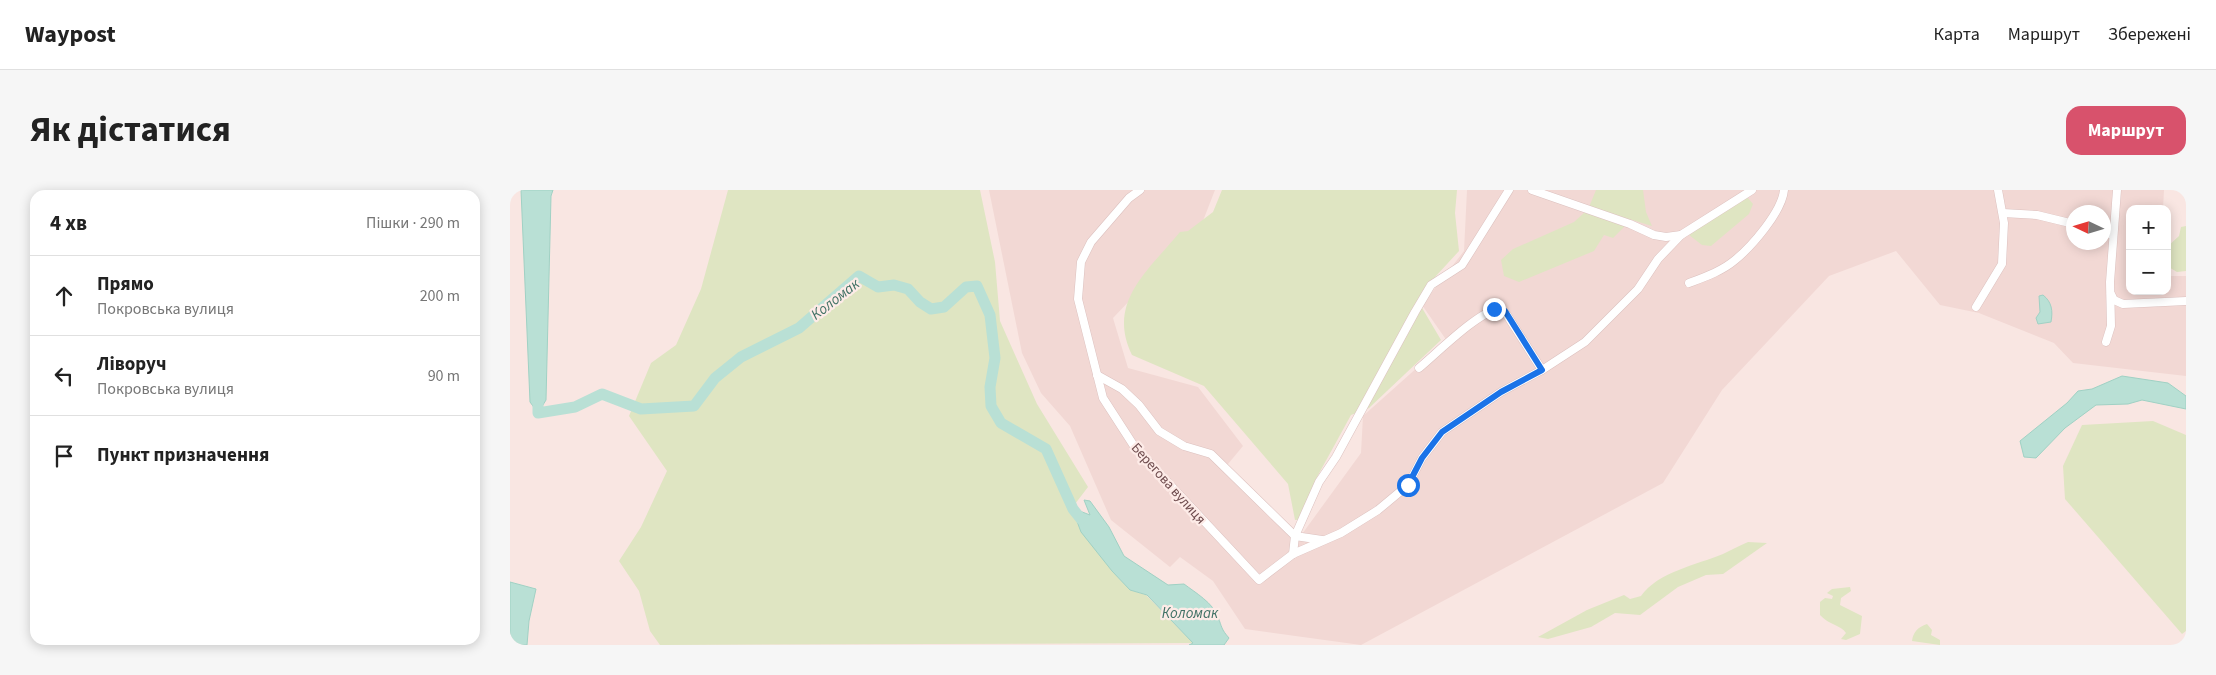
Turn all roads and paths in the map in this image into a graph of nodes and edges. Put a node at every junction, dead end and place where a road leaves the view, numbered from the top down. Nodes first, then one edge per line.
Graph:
1 (1140, 190) edge
2 (1509, 190) edge
3 (1532, 190) edge
4 (1752, 190) edge
5 (1784, 190) edge
6 (1998, 190) edge
7 (2117, 190) edge
8 (2003, 213) junction
9 (2066, 222) edge
10 (1681, 235) junction
11 (2113, 235) joint
12 (1689, 283) dead end
13 (2110, 292) junction
14 (2186, 301) edge
15 (1976, 307) dead end
16 (2106, 342) dead end
17 (1419, 368) dead end
18 (1542, 370) junction
19 (1097, 375) junction
20 (1295, 536) junction
21 (1322, 540) junction
22 (1293, 554) junction

1 - 19 street, Берегова вулиця
2 - 20 street
3 - 10 street
4 - 10 street
5 - 12 street
6 - 8 street
7 - 11 street
8 - 9 street
8 - 15 street
10 - 18 street
11 - 13 street
13 - 14 street
13 - 16 street
17 - 18 street
18 - 21 street
19 - 20 street
19 - 22 street, Берегова вулиця
20 - 21 street
20 - 22 street
21 - 22 street

